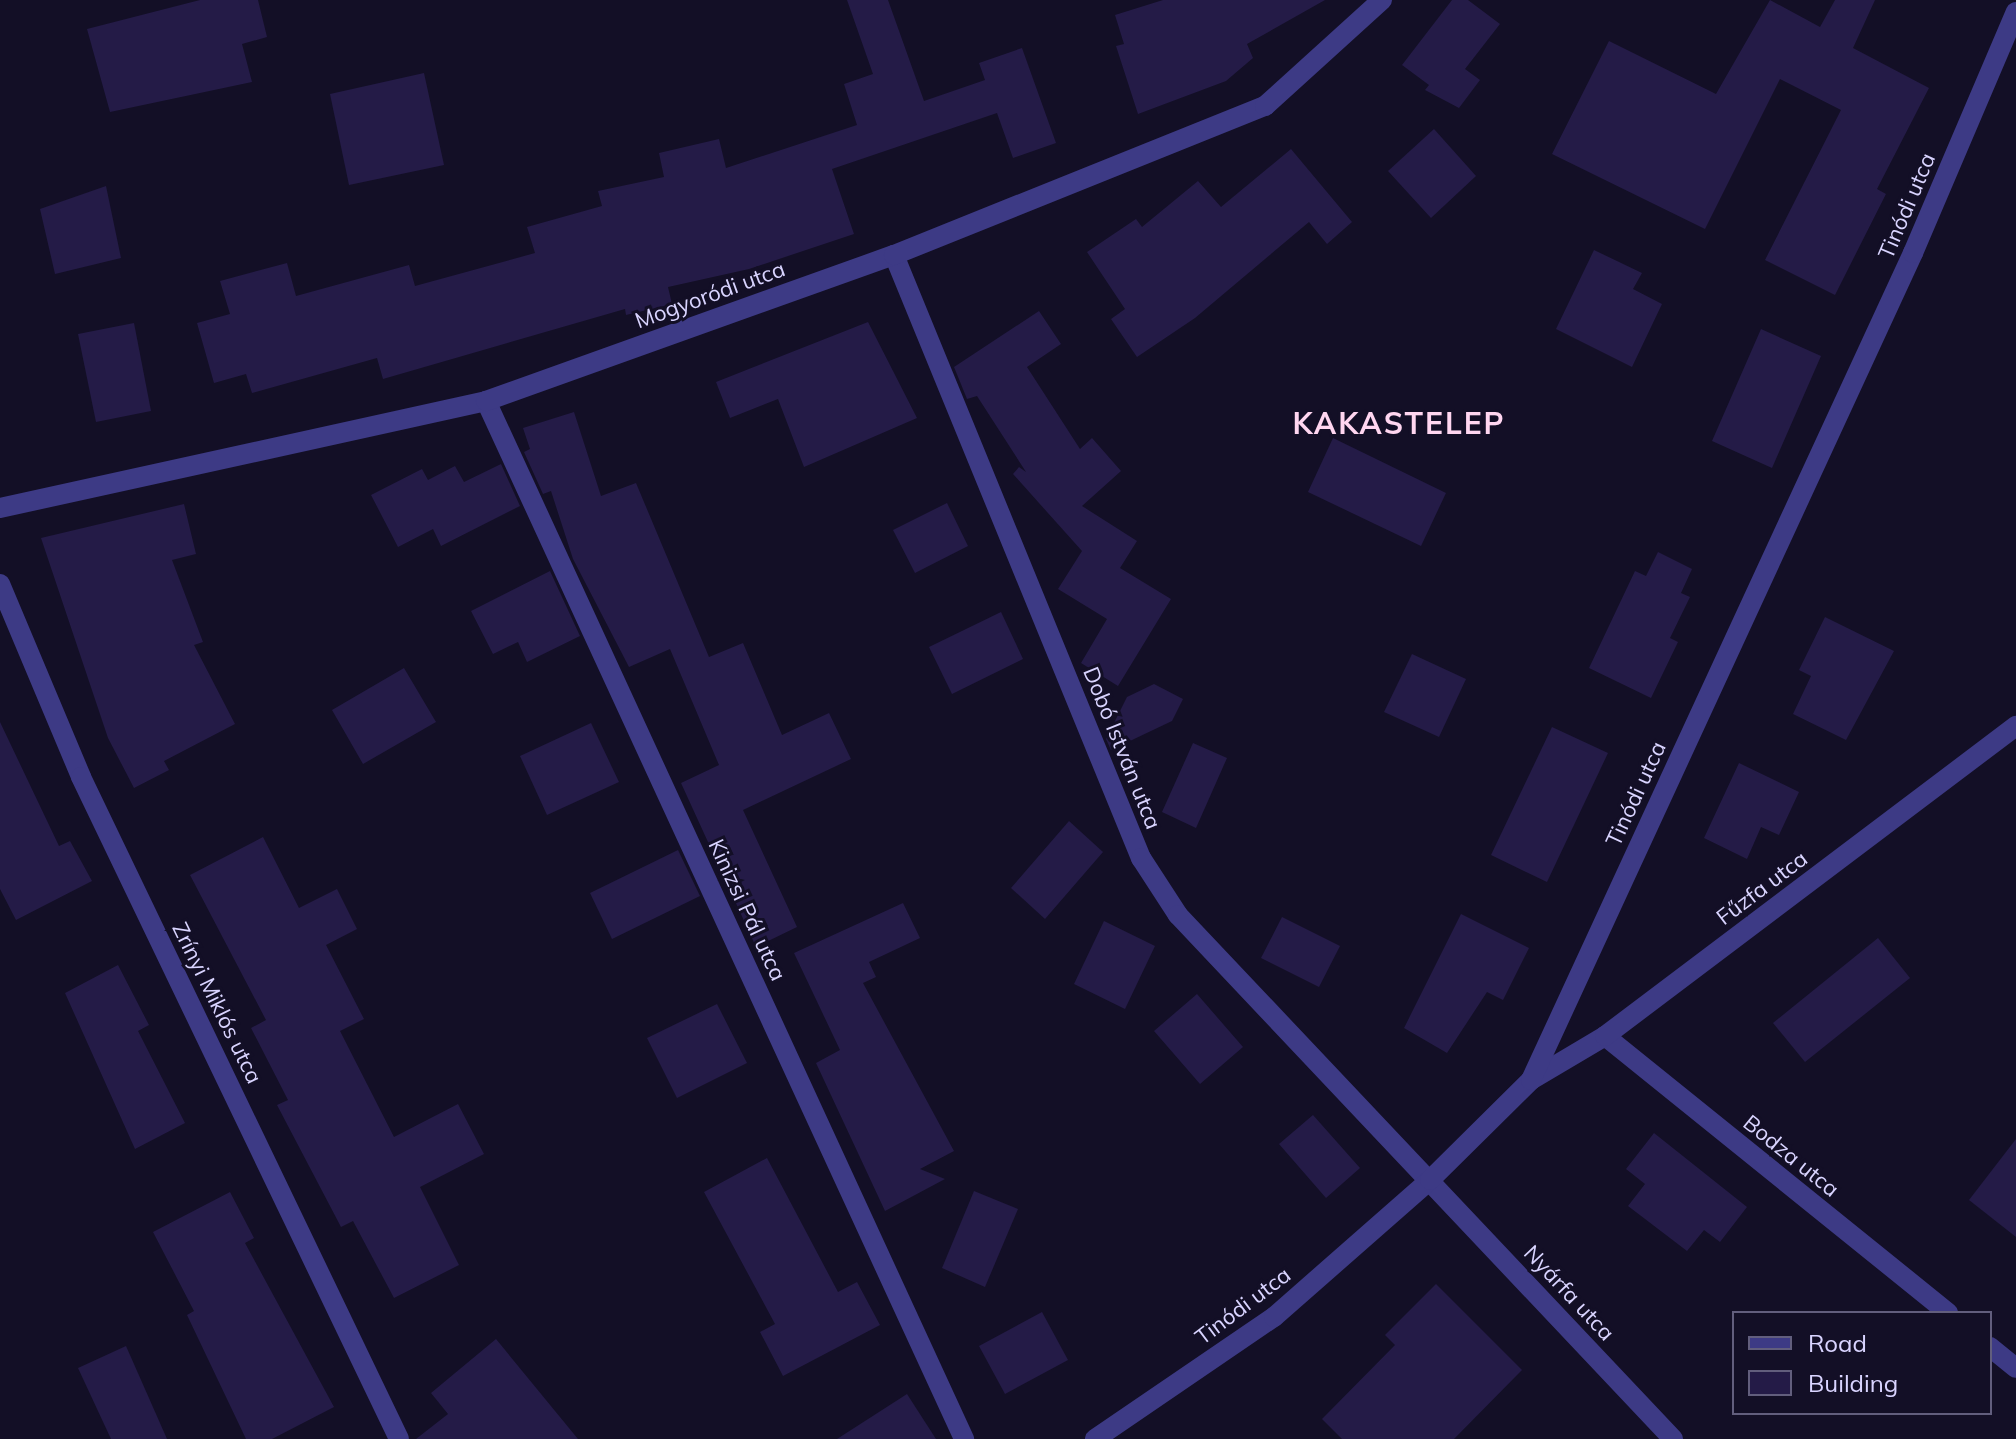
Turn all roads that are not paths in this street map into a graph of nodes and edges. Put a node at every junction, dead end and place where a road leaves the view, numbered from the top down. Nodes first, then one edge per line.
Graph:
1 (1382, 0) edge
2 (2016, 12) edge
3 (894, 255) junction
4 (486, 401) junction
5 (0, 508) edge
6 (0, 584) edge
7 (2016, 726) edge
8 (1605, 1036) junction
9 (1531, 1080) junction
10 (1430, 1180) junction
11 (1946, 1311) edge
12 (1992, 1349) edge
13 (2016, 1368) edge
14 (399, 1439) edge
15 (964, 1439) edge
16 (1095, 1439) edge
17 (1673, 1439) edge

1 - 3 street, Mogyoródi utca
2 - 9 street, Tinódi utca
3 - 4 street, Mogyoródi utca
3 - 10 street, Dobó István utca
4 - 5 street, Mogyoródi utca
4 - 15 street, Kinizsi Pál utca
6 - 14 street, Zrínyi Miklós utca
7 - 8 street, Fűzfa utca
8 - 9 street, Fűzfa utca
8 - 11 street, Bodza utca
9 - 10 street, Tinódi utca
10 - 16 street, Tinódi utca
10 - 17 street, Nyárfa utca
12 - 13 street

